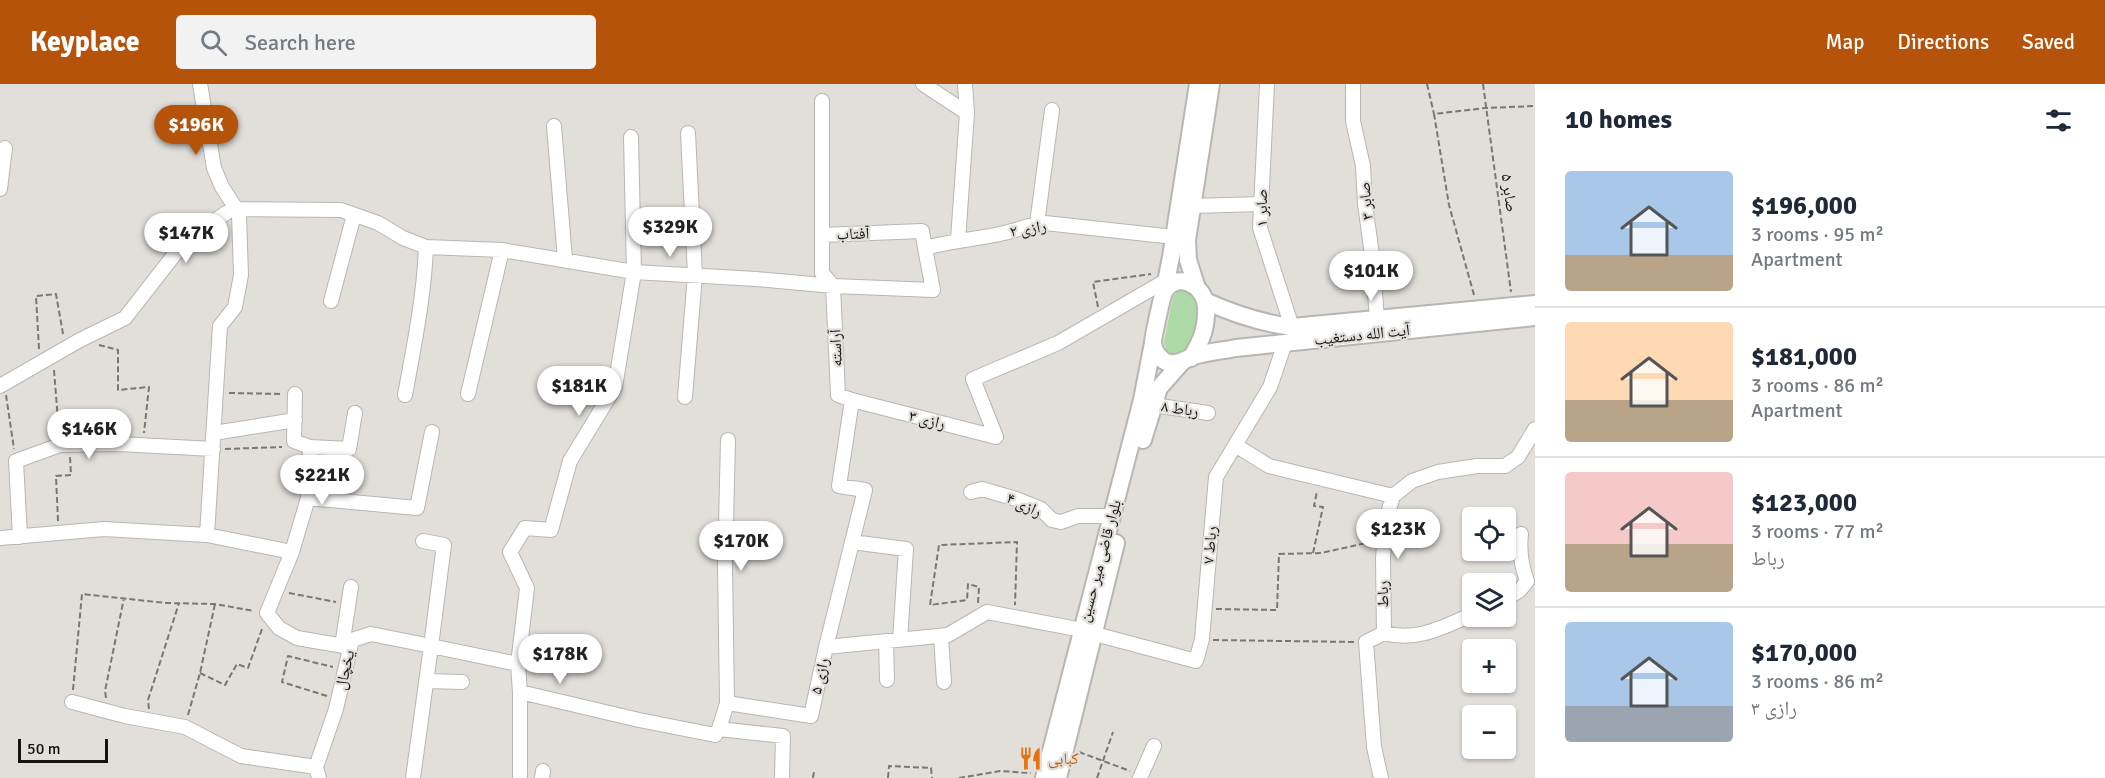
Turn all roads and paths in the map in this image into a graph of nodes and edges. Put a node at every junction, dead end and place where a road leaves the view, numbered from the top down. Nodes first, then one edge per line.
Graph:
1 (200, 84) edge
2 (923, 84) edge
3 (965, 84) edge
4 (1198, 84) edge
5 (1211, 84) edge
6 (1267, 84) edge
7 (1353, 84) edge
8 (1427, 84) edge
9 (1483, 84) edge
10 (822, 101) dead end
11 (1535, 106) edge
12 (1485, 108) junction
13 (1052, 110) dead end
14 (967, 113) junction
15 (1434, 114) junction
16 (554, 126) dead end
17 (688, 133) dead end
18 (631, 137) dead end
19 (4, 148) dead end
20 (0, 189) edge
21 (1261, 204) junction
22 (1192, 206) junction
23 (237, 210) junction
24 (354, 214) junction
25 (1037, 224) junction
26 (822, 236) junction
27 (1174, 237) junction
28 (958, 240) junction
29 (426, 247) junction
30 (925, 248) junction
31 (502, 250) junction
32 (565, 259) junction
33 (634, 272) junction
34 (695, 275) junction
35 (1167, 281) junction
36 (1196, 285) junction
37 (833, 286) junction
38 (332, 301) dead end
39 (1205, 301) junction
40 (1535, 304) edge
41 (1513, 306) junction
42 (1478, 309) junction
43 (1535, 317) edge
44 (1101, 318) junction
45 (1377, 319) junction
46 (1289, 335) junction
47 (80, 340) junction
48 (1153, 342) junction
49 (65, 349) junction
50 (53, 356) junction
51 (1186, 360) junction
52 (40, 363) junction
53 (2, 385) edge
54 (217, 393) junction
55 (295, 394) joint
56 (405, 394) dead end
57 (468, 394) dead end
58 (685, 397) dead end
59 (852, 400) junction
60 (1153, 405) junction
61 (355, 413) dead end
62 (1208, 413) dead end
63 (295, 420) junction
64 (1535, 429) edge
65 (432, 432) dead end
66 (214, 433) junction
67 (728, 440) dead end
68 (65, 445) junction
69 (143, 445) junction
70 (1235, 445) junction
71 (283, 447) dead end
72 (310, 447) junction
73 (213, 449) junction
74 (16, 461) junction
75 (1320, 478) junction
76 (971, 492) dead end
77 (1393, 495) junction
78 (308, 498) junction
79 (1112, 516) junction
80 (58, 533) junction
81 (1521, 534) dead end
82 (207, 535) junction
83 (0, 537) edge
84 (20, 537) junction
85 (1384, 540) junction
86 (423, 541) dead end
87 (852, 543) junction
88 (292, 552) junction
89 (1313, 553) junction
90 (351, 587) dead end
91 (276, 590) junction
92 (1516, 593) edge
93 (124, 598) junction
94 (179, 603) junction
95 (214, 604) junction
96 (348, 604) junction
97 (1204, 609) junction
98 (267, 613) junction
99 (1014, 617) junction
100 (976, 619) junction
101 (1462, 619) edge
102 (1089, 632) junction
103 (1384, 633) junction
104 (941, 636) junction
105 (1202, 639) junction
106 (900, 640) junction
107 (886, 641) junction
108 (1366, 642) junction
109 (346, 646) junction
110 (431, 646) junction
111 (826, 647) junction
112 (518, 664) junction
113 (344, 670) junction
114 (200, 673) junction
115 (887, 680) dead end
116 (426, 681) junction
117 (462, 682) dead end
118 (944, 682) dead end
119 (520, 692) junction
120 (338, 699) junction
121 (72, 702) joint
122 (727, 703) junction
123 (109, 712) junction
124 (151, 721) junction
125 (185, 727) junction
126 (719, 729) junction
127 (1113, 732) dead end
128 (1154, 746) dead end
129 (1075, 750) dead end
130 (1103, 761) junction
131 (814, 771) dead end
132 (318, 772) edge
133 (1136, 775) edge
134 (1049, 776) edge
135 (413, 778) edge
136 (520, 778) edge
137 (782, 778) edge
138 (813, 778) edge
139 (888, 778) edge
140 (932, 778) edge
141 (959, 778) edge
142 (1097, 778) edge
143 (1381, 778) edge

1 - 23 street
2 - 14 street
3 - 14 street
4 - 27 main road
5 - 22 main road
6 - 21 street, صابر ۱
7 - 45 street, صابر ۳
8 - 15 path
9 - 12 path, صابر ۵
10 - 26 street
11 - 12 path
12 - 15 path
12 - 41 path, صابر ۵
13 - 25 street
14 - 28 street
15 - 42 path
16 - 32 street
17 - 34 street
18 - 33 street
19 - 20 street
21 - 22 street
21 - 46 street, صابر ۱
22 - 36 main road
23 - 24 street
23 - 47 street
23 - 54 street
24 - 29 street
24 - 38 street
25 - 27 street, رازی ۲
25 - 28 street, رازی ۲
26 - 30 street, آفتاب
26 - 37 street, آفتاب
27 - 35 main road
28 - 30 street, رازی ۲
29 - 31 street
29 - 56 street
30 - 37 street
31 - 32 street
31 - 57 street
32 - 33 street
33 - 34 street
33 - 112 street
34 - 37 street
34 - 58 street
35 - 36 main road
35 - 44 street, رازی ۳
35 - 44 path
35 - 48 main road, بلوار قاضی میر حسین
36 - 39 main road
37 - 59 street, آراسته
39 - 46 main road, آیت الله دستغیب
39 - 51 main road, بلوار قاضی میر حسین
40 - 41 main road, آیت الله دستغیب
41 - 42 main road, آیت الله دستغیب
42 - 45 main road, آیت الله دستغیب
43 - 46 main road, آیت الله دستغیب
44 - 59 street, رازی ۳
45 - 46 main road, آیت الله دستغیب
46 - 51 main road, آیت الله دستغیب
46 - 70 street, رباط ۷
47 - 49 street
47 - 69 path
48 - 51 main road
48 - 79 main road, بلوار قاضی میر حسین
49 - 50 street
49 - 52 path
50 - 52 street
50 - 68 path
51 - 60 main road, بلوار قاضی میر حسین
52 - 53 street
53 - 74 path
54 - 55 path
54 - 66 street
55 - 63 street
59 - 87 street
60 - 62 street, رباط ۸
60 - 102 main road, بلوار قاضی میر حسین
61 - 72 street
63 - 66 street
63 - 72 street
64 - 77 street
65 - 78 street
66 - 73 street
67 - 122 street
68 - 69 street
68 - 74 street
68 - 80 path
69 - 73 street
70 - 75 street
70 - 97 street, رباط ۷
71 - 73 path
72 - 78 street
73 - 82 street
74 - 84 street
75 - 77 street
75 - 89 path
76 - 79 street, رازی ۴
77 - 85 street, رباط
78 - 88 street
79 - 102 main road, بلوار قاضی میر حسین
80 - 82 street
80 - 84 street
81 - 92 street
82 - 88 street
83 - 84 street
85 - 89 path
85 - 103 street, رباط
86 - 110 street
87 - 106 street
87 - 111 street
88 - 91 street
89 - 97 path
90 - 96 street
91 - 96 path
91 - 98 street
93 - 94 path
93 - 121 path
93 - 123 path
94 - 95 path
94 - 124 path
95 - 98 path
95 - 114 path
96 - 109 street
97 - 105 street, رباط ۷
98 - 109 street
98 - 114 path
99 - 100 street, رازی ۵
99 - 100 path
99 - 102 street, رازی ۵
100 - 104 street, رازی ۵
101 - 103 street
102 - 105 street, رباط ۷
102 - 134 main road, بلوار قاضی میر حسین
103 - 108 street
104 - 106 street, رازی ۵
104 - 118 street
105 - 108 path
106 - 107 street, رازی ۵
107 - 111 street, رازی ۵
107 - 115 street
108 - 143 street
109 - 110 street, یخچال
109 - 113 street, یخچال
110 - 112 street, یخچال
110 - 116 street
111 - 122 street, رازی ۵
112 - 119 street
113 - 120 street, یخچال
113 - 120 path
114 - 125 path
116 - 117 street
116 - 135 street
119 - 126 street
119 - 136 street
120 - 132 street, یخچال
121 - 123 street
122 - 126 street
123 - 124 street
124 - 125 street
125 - 132 street
126 - 137 street
127 - 130 path
128 - 133 street
129 - 130 path
130 - 133 path
130 - 142 path
131 - 138 path
134 - 141 path
139 - 140 path

